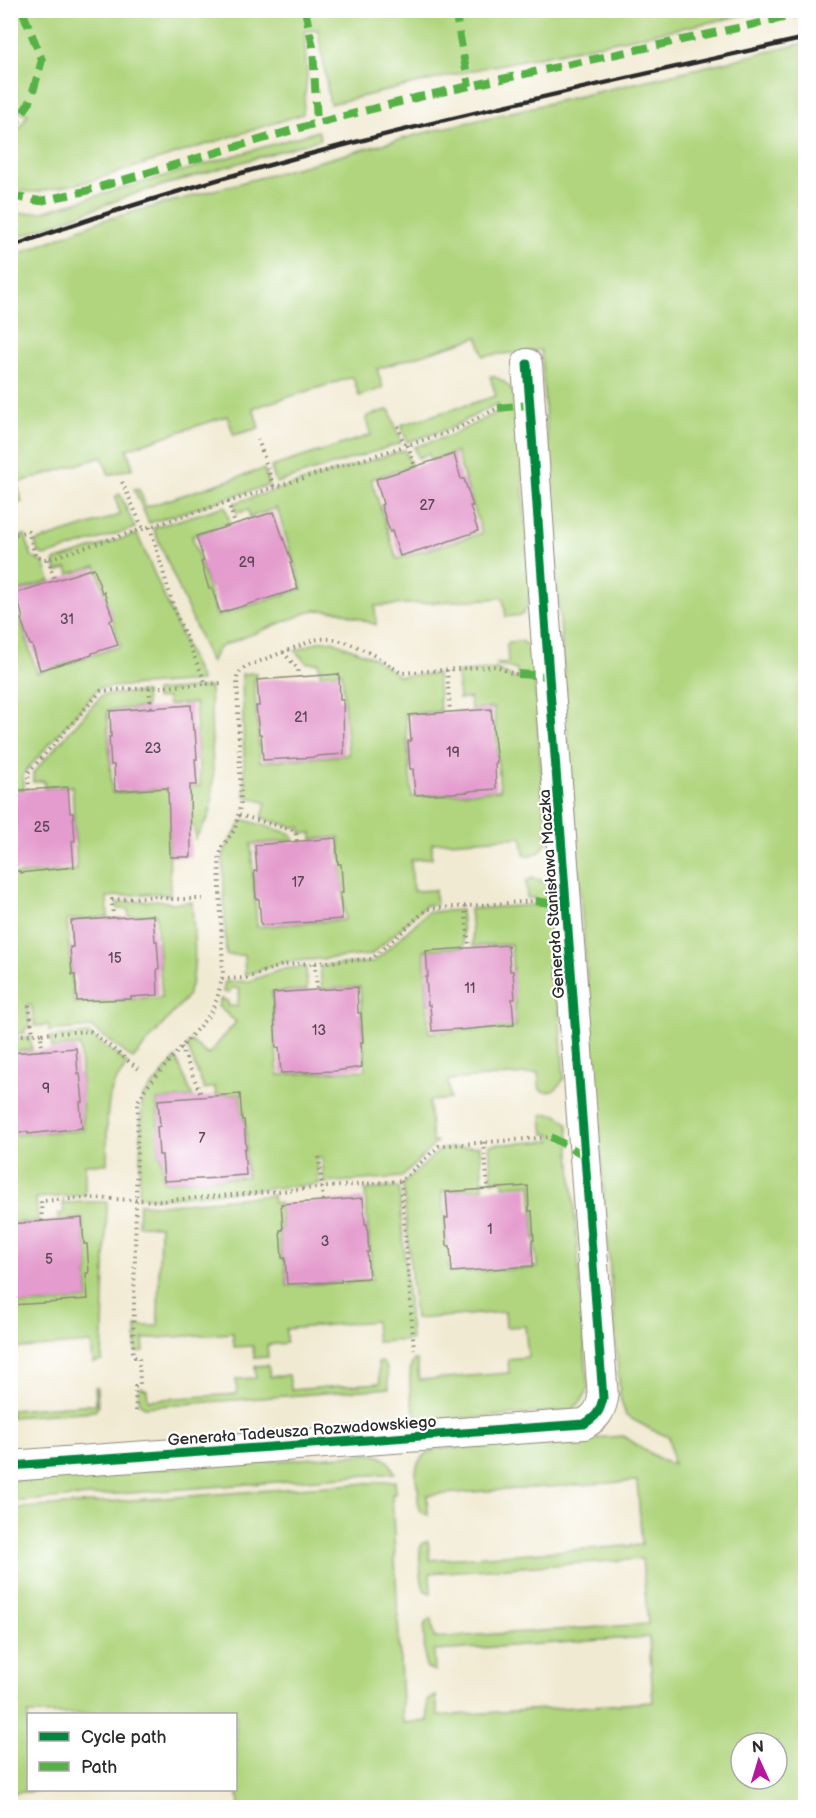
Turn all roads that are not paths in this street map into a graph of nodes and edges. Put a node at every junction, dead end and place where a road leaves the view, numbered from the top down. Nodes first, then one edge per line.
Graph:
1 (527, 364) dead end
2 (595, 1418) joint
3 (10, 1466) edge

1 - 2 street, Generała Stanisława Maczka
2 - 3 street, Generała Tadeusza Rozwadowskiego

